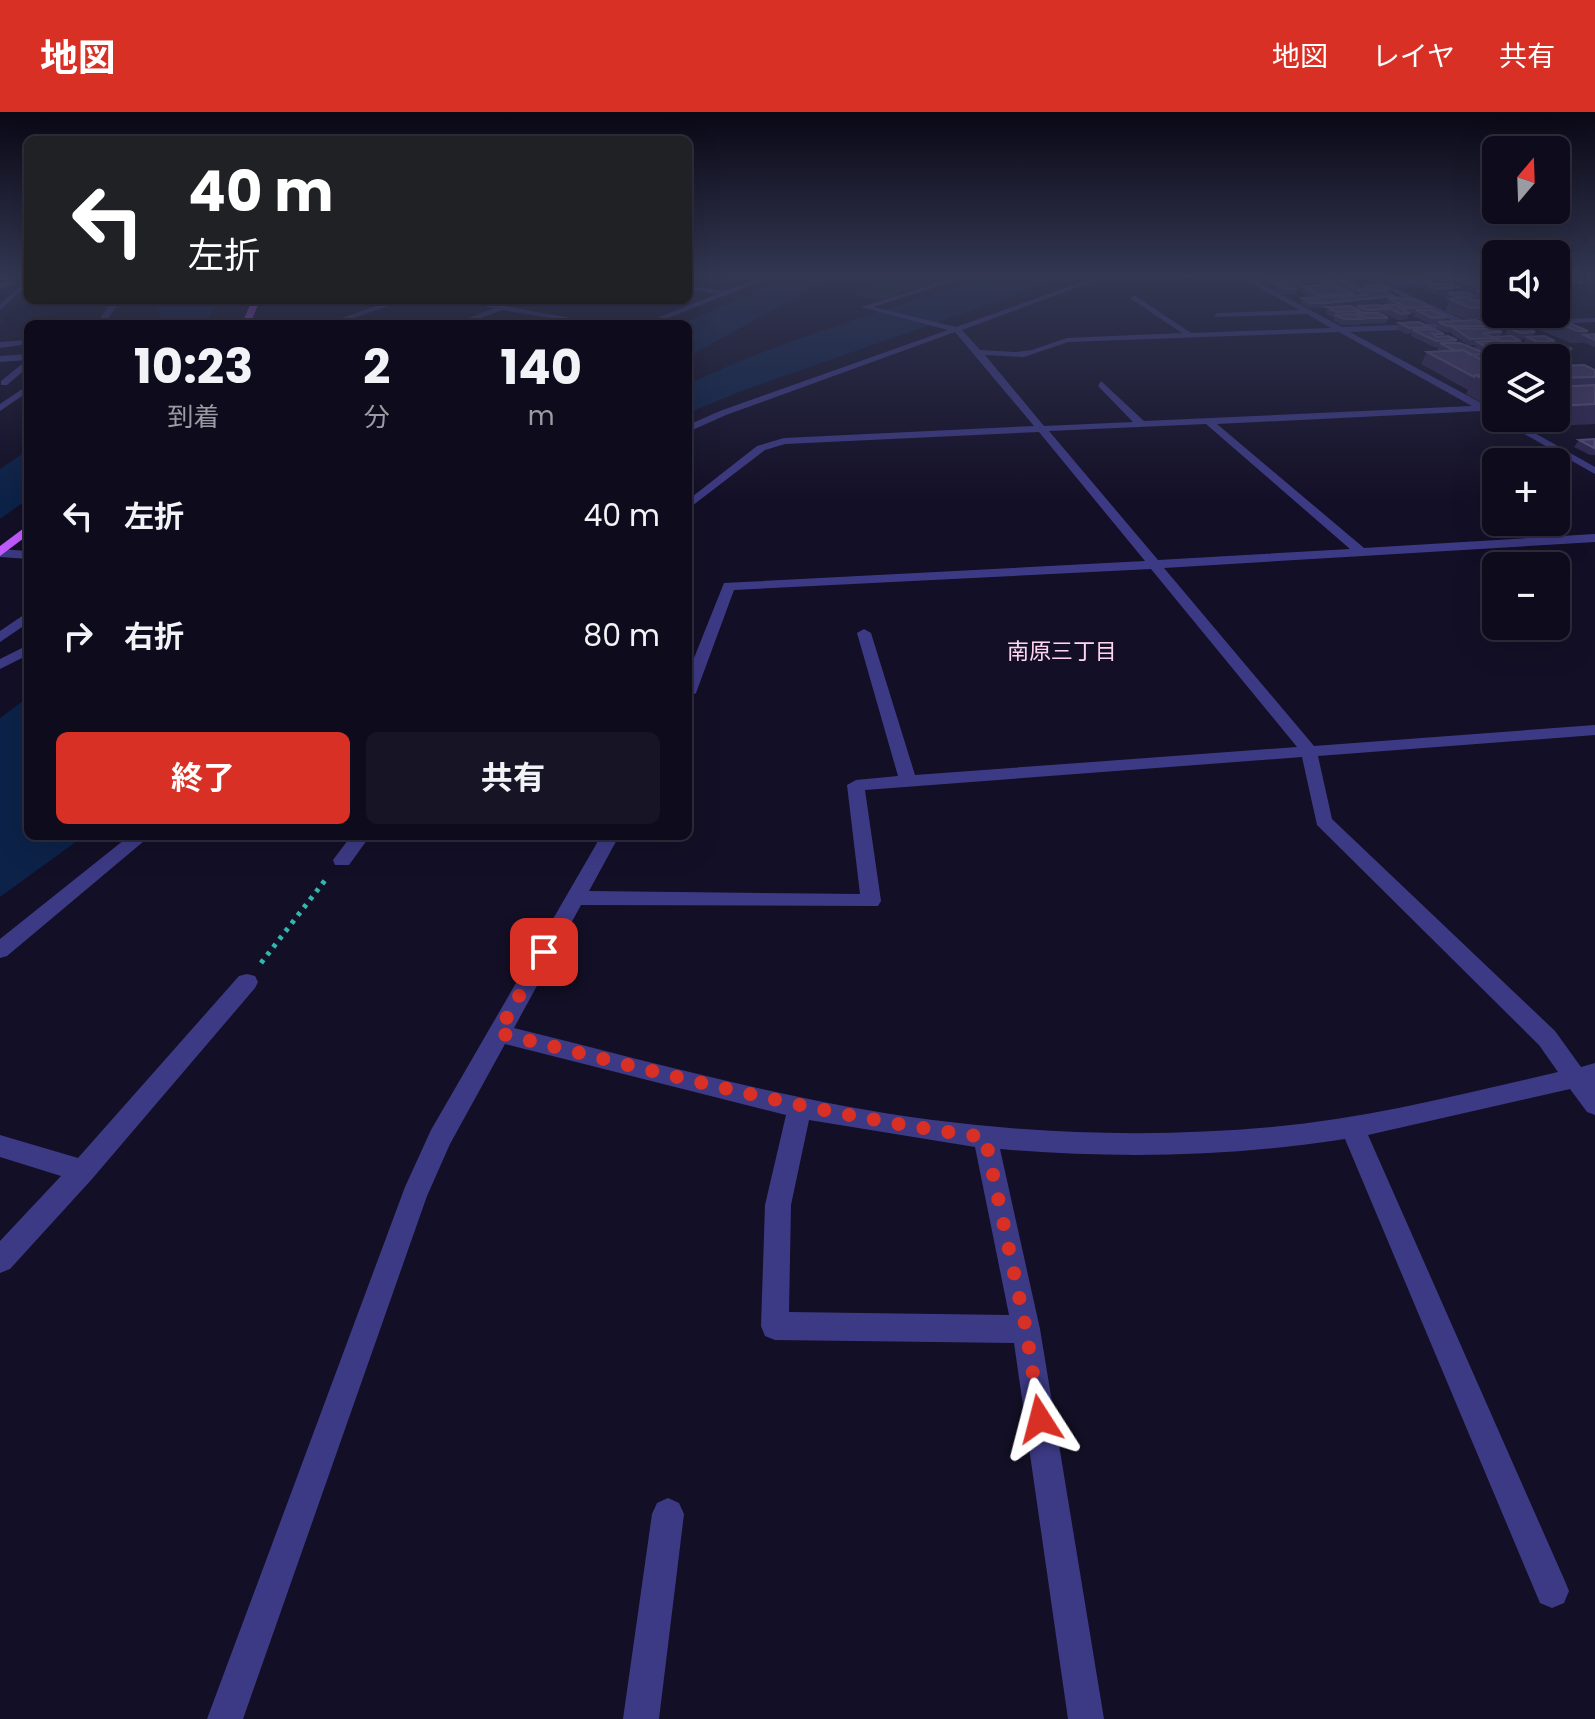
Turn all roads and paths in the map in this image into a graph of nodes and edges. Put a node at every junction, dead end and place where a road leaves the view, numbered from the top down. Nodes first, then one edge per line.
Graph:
1 (895, 351) edge
2 (1041, 351) edge
3 (1380, 351) edge
4 (979, 352) joint
5 (0, 359) edge
6 (24, 359) edge
7 (24, 363) edge
8 (24, 381) edge
9 (2, 383) edge
10 (1101, 384) dead end
11 (24, 391) edge
12 (1482, 407) edge
13 (0, 408) edge
14 (1482, 408) edge
15 (1207, 420) junction
16 (1140, 423) junction
17 (692, 427) edge
18 (1040, 428) junction
19 (1525, 432) edge
20 (1580, 462) junction
21 (1595, 462) edge
22 (1595, 471) edge
23 (692, 503) edge
24 (24, 532) edge
25 (1595, 538) edge
26 (1360, 551) junction
27 (0, 552) edge
28 (24, 555) edge
29 (1155, 563) junction
30 (24, 619) edge
31 (864, 633) dead end
32 (0, 638) edge
33 (24, 651) edge
34 (0, 665) edge
35 (692, 683) edge
36 (1595, 730) edge
37 (1309, 751) junction
38 (908, 781) junction
39 (136, 840) edge
40 (358, 840) edge
41 (608, 840) edge
42 (342, 860) joint
43 (575, 898) junction
44 (0, 950) edge
45 (247, 982) joint
46 (498, 1033) junction
47 (1586, 1075) edge
48 (1595, 1105) edge
49 (800, 1106) junction
50 (1353, 1129) junction
51 (985, 1137) junction
52 (0, 1146) edge
53 (83, 1171) junction
54 (0, 1260) edge
55 (1026, 1329) junction
56 (668, 1514) dead end
57 (1552, 1591) dead end
58 (225, 1719) edge
59 (641, 1719) edge
60 (1086, 1719) edge

1 - 17 street
2 - 4 street
3 - 12 street
4 - 18 street
5 - 6 street
7 - 9 street
8 - 9 street
10 - 16 street
11 - 13 street
14 - 15 street
15 - 16 street
15 - 26 street
16 - 18 street
18 - 23 street
18 - 29 street
19 - 20 street
20 - 21 street
20 - 22 street
24 - 27 main road
25 - 26 street
26 - 29 street
27 - 28 street
29 - 35 street
29 - 37 street
30 - 32 street
31 - 38 street
33 - 34 street
36 - 37 street
37 - 38 street
37 - 47 street
38 - 43 street
39 - 44 street
40 - 42 street
41 - 43 street
42 - 45 path
43 - 46 street
45 - 53 street
46 - 49 street
46 - 58 street
47 - 48 street
47 - 50 street
49 - 51 street
49 - 55 street
50 - 51 street
50 - 57 street
51 - 55 street
52 - 53 street
53 - 54 street
55 - 60 street
56 - 59 street

